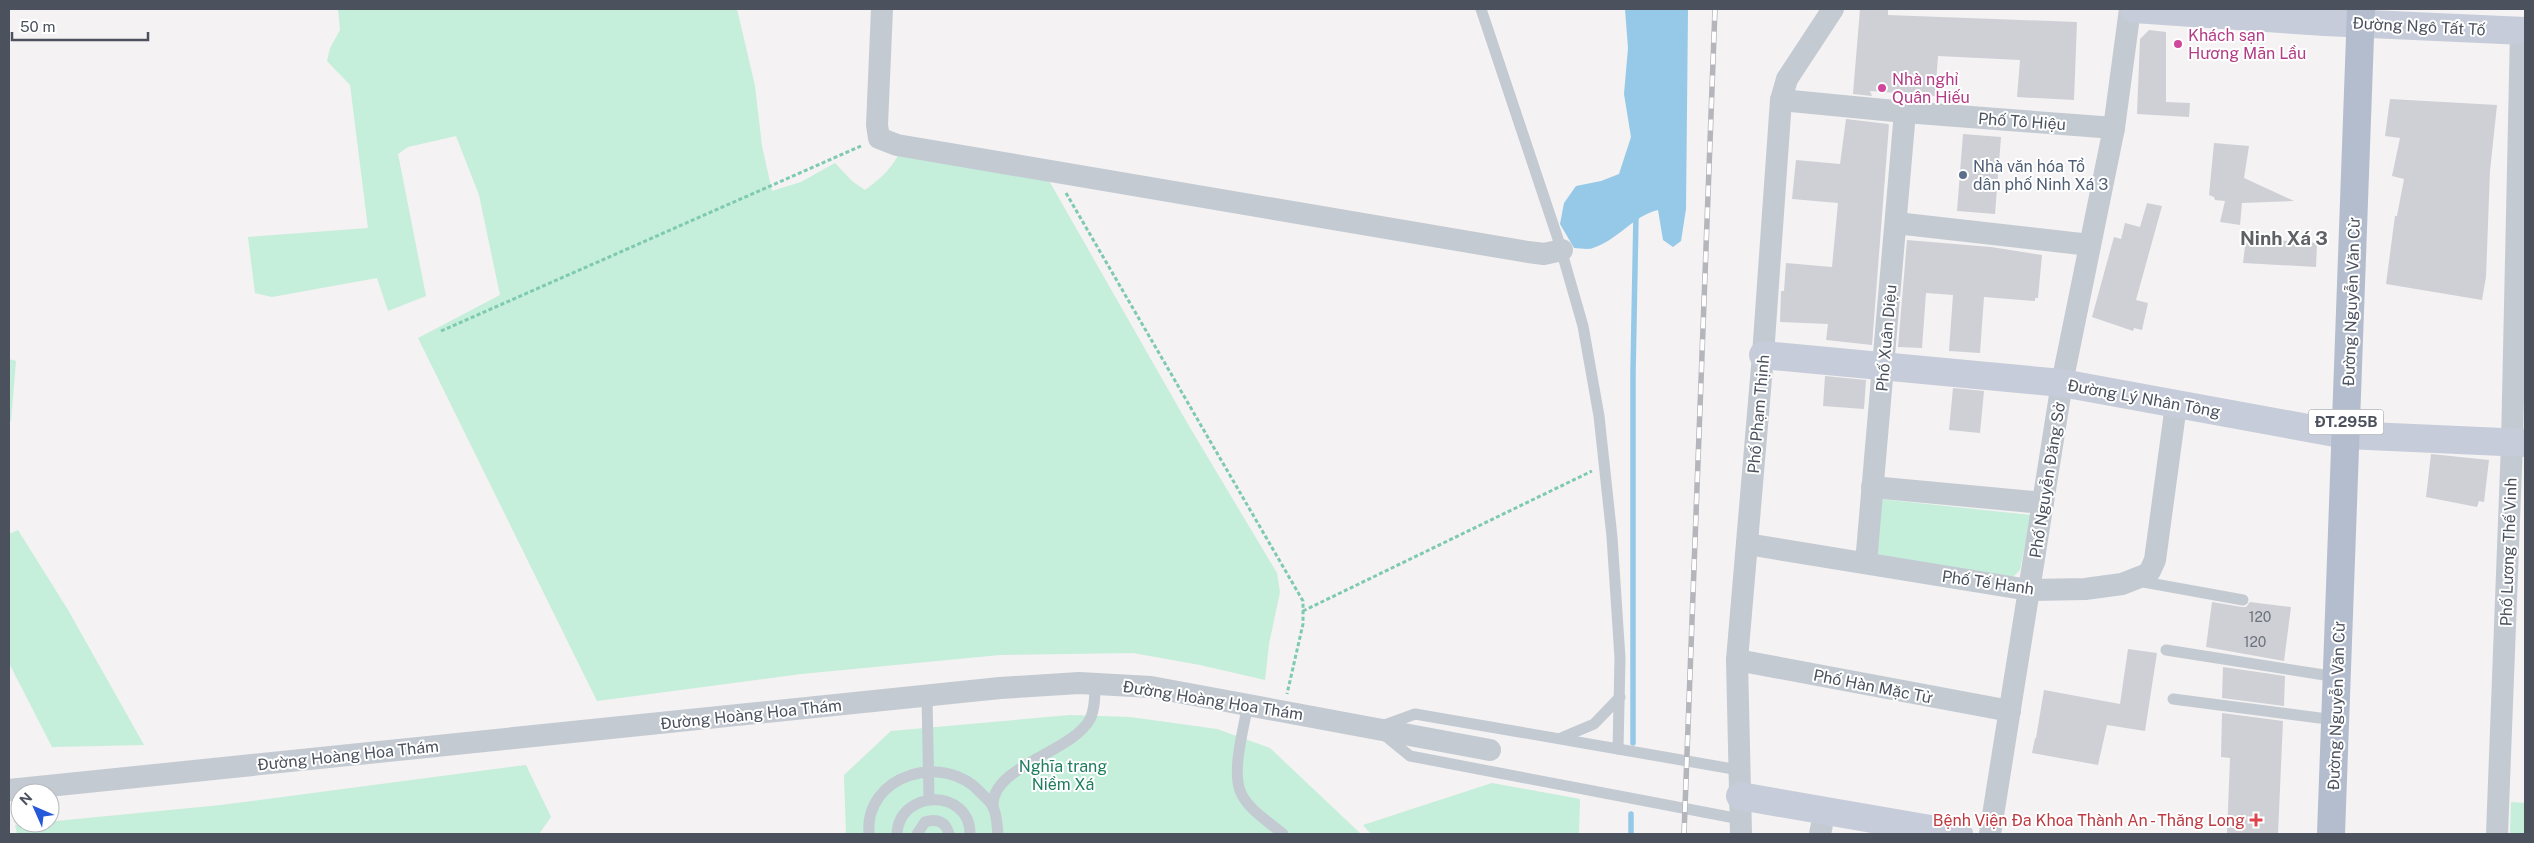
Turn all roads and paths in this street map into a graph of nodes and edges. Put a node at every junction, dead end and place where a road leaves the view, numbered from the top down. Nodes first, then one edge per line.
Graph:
1 (882, 9) edge
2 (1481, 9) edge
3 (1833, 9) edge
4 (2130, 9) edge
5 (2134, 9) edge
6 (2249, 13) edge
7 (2360, 16) edge
8 (2523, 31) edge
9 (1781, 100) junction
10 (1905, 112) junction
11 (2114, 128) junction
12 (879, 138) junction
13 (1053, 171) junction
14 (1896, 223) junction
15 (2090, 245) junction
16 (1562, 250) junction
17 (441, 331) dead end
18 (1763, 355) junction
19 (1883, 366) junction
20 (2062, 383) junction
21 (2176, 405) junction
22 (2346, 435) junction
23 (2519, 443) edge
24 (1604, 465) junction
25 (1872, 487) junction
26 (2043, 502) junction
27 (1747, 544) junction
28 (1866, 563) junction
29 (2132, 580) junction
30 (2029, 590) junction
31 (2243, 600) dead end
32 (1303, 611) junction
33 (2166, 650) dead end
34 (1737, 660) junction
35 (2337, 677) junction
36 (1095, 684) junction
37 (927, 696) junction
38 (1620, 697) junction
39 (2173, 699) dead end
40 (1248, 704) junction
41 (1283, 710) junction
42 (2010, 711) junction
43 (2335, 720) junction
44 (1376, 728) junction
45 (1559, 738) junction
46 (1618, 749) junction
47 (1490, 750) dead end
48 (928, 772) junction
49 (9, 790) edge
50 (929, 799) junction
51 (1740, 805) edge
52 (956, 806) junction
53 (993, 807) junction
54 (904, 813) junction
55 (1822, 822) edge
56 (942, 823) junction
57 (1868, 826) edge
58 (919, 830) edge
59 (869, 834) edge
60 (897, 834) edge
61 (949, 834) edge
62 (970, 834) edge
63 (998, 834) edge
64 (1283, 834) edge
65 (1955, 834) edge
66 (1990, 834) edge
67 (2331, 834) edge
68 (2497, 834) edge

1 - 12 street
2 - 16 lane
3 - 9 street, Phố Phạm Thịnh
4 - 11 street, Phố Nguyễn Đăng Sở
5 - 6 street, Đường Ngô Tất Tố
6 - 7 street, Đường Ngô Tất Tố
7 - 8 street, Đường Ngô Tất Tố
7 - 22 main road, Đường Nguyễn Văn Cừ / ĐT.295B
8 - 23 street, Phố Lương Thế Vinh
9 - 10 street, Phố Tô Hiệu
9 - 18 street, Phố Phạm Thịnh
10 - 11 street, Phố Tô Hiệu
10 - 14 street, Phố Xuân Diệu
11 - 15 street, Phố Nguyễn Đăng Sở
12 - 13 street
12 - 17 path
13 - 16 street
13 - 32 path
14 - 15 street
14 - 19 street, Phố Xuân Diệu
15 - 20 street, Phố Nguyễn Đăng Sở
16 - 24 lane
18 - 19 street, Đường Lý Nhân Tông
18 - 27 street, Phố Phạm Thịnh
19 - 20 street, Đường Lý Nhân Tông
19 - 25 street, Phố Xuân Diệu
20 - 21 street, Đường Lý Nhân Tông
20 - 26 street, Phố Nguyễn Đăng Sở
21 - 22 street, Đường Lý Nhân Tông
21 - 29 street, Phố Tế Hanh
22 - 23 street, Đường Lý Nhân Tông
22 - 35 main road, Đường Nguyễn Văn Cừ / ĐT.295B
23 - 68 street, Phố Lương Thế Vinh
24 - 32 path
24 - 38 lane
25 - 26 street
25 - 28 street, Phố Xuân Diệu
26 - 30 street, Phố Nguyễn Đăng Sở
27 - 28 street, Phố Tế Hanh
27 - 34 street, Phố Phạm Thịnh
28 - 30 street, Phố Tế Hanh
29 - 30 street, Phố Tế Hanh
29 - 31 lane
30 - 42 street, Phố Nguyễn Đăng Sở
32 - 41 path
33 - 35 lane
34 - 42 street, Phố Hàn Mặc Tử
34 - 51 street, Phố Phạm Thịnh
35 - 43 main road, Đường Nguyễn Văn Cừ / ĐT.295B
36 - 37 street, Đường Hoàng Hoa Thám
36 - 40 street, Đường Hoàng Hoa Thám
36 - 53 lane
37 - 48 lane
37 - 49 street, Đường Hoàng Hoa Thám
38 - 45 lane
38 - 46 lane
39 - 43 lane
40 - 41 street, Đường Hoàng Hoa Thám
40 - 64 lane
41 - 44 street, Đường Hoàng Hoa Thám
42 - 66 street, Phố Nguyễn Đăng Sở
43 - 67 main road, Đường Nguyễn Văn Cừ / ĐT.295B
44 - 45 lane
44 - 47 street, Đường Hoàng Hoa Thám
44 - 51 lane
45 - 46 lane
46 - 51 lane
48 - 50 lane
48 - 53 lane
48 - 59 lane
50 - 52 lane
50 - 54 lane
51 - 55 street
52 - 56 lane
52 - 62 lane
53 - 63 lane
54 - 58 lane
54 - 60 lane
55 - 57 street
56 - 58 lane
56 - 61 lane
57 - 65 street

